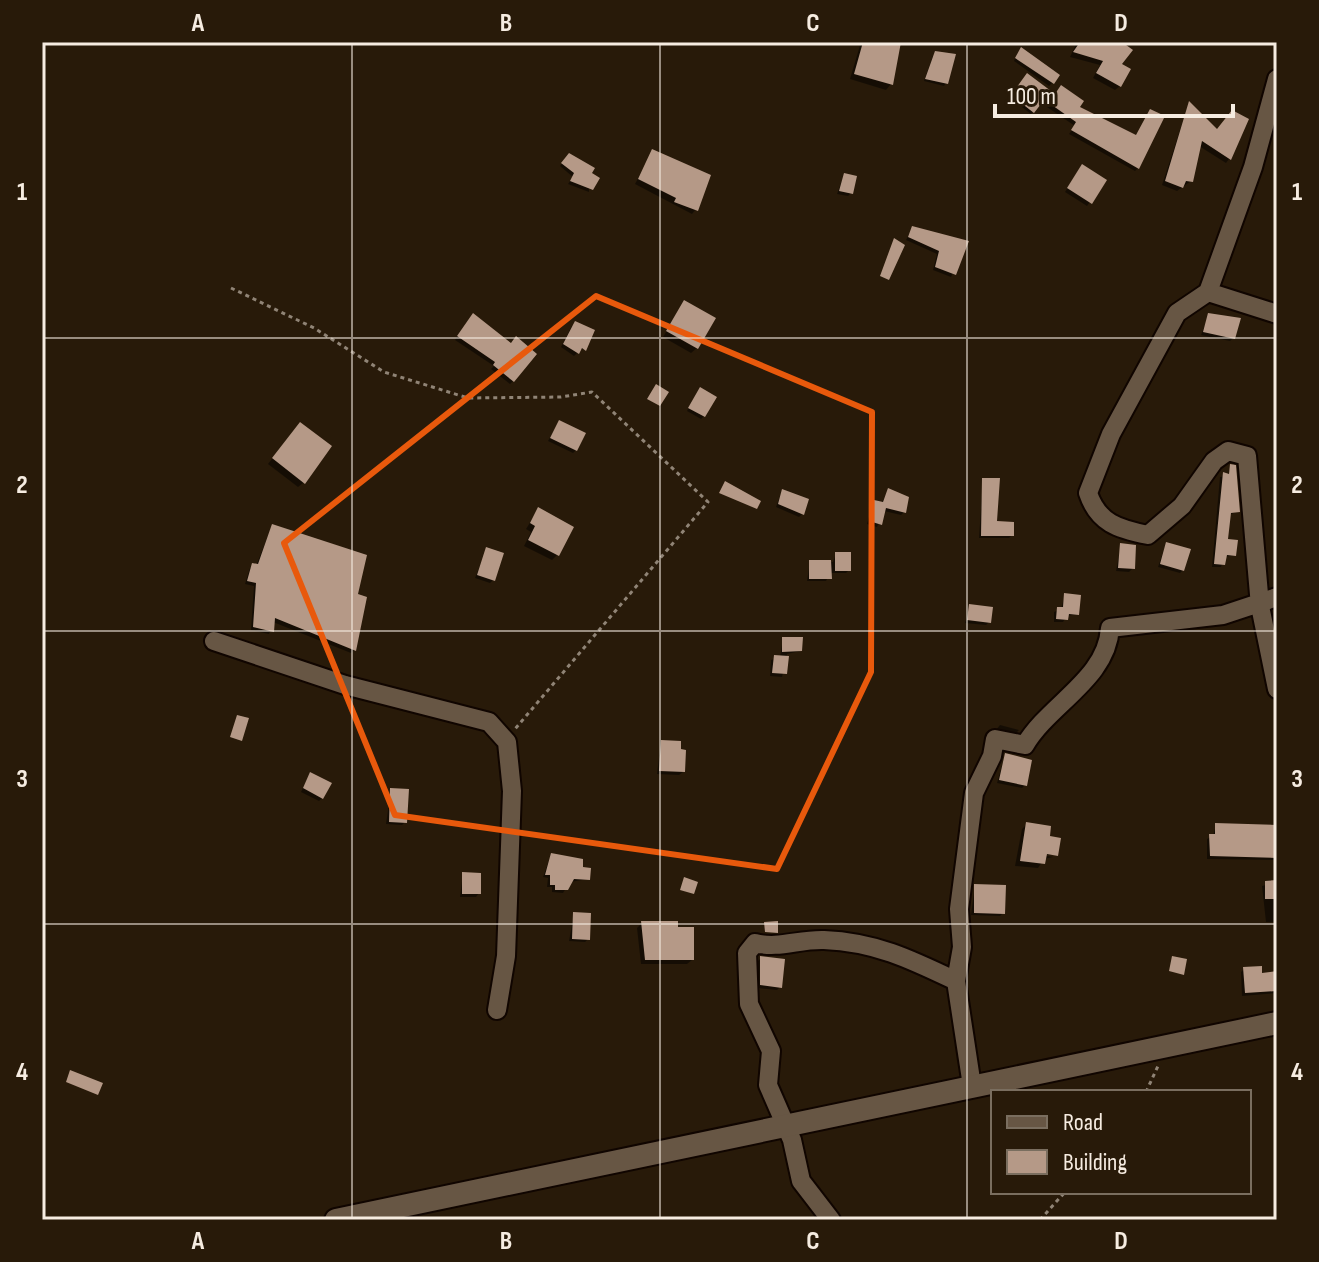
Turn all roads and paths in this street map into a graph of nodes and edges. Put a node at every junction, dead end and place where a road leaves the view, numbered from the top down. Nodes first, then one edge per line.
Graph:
1 (1277, 79) edge
2 (231, 288) dead end
3 (1208, 292) junction
4 (1277, 314) edge
5 (1269, 601) edge
6 (214, 641) dead end
7 (1277, 689) edge
8 (507, 742) junction
9 (956, 981) junction
10 (497, 1010) dead end
11 (1277, 1023) edge
12 (972, 1086) junction
13 (783, 1126) junction
14 (1063, 1194) edge
15 (336, 1220) edge
16 (831, 1220) edge
17 (1040, 1220) edge

1 - 3 street
2 - 8 path
3 - 4 street
3 - 5 street
5 - 7 street
5 - 9 street
6 - 8 street
8 - 10 street
9 - 12 street
9 - 13 street
11 - 12 street
12 - 13 street
13 - 15 street
13 - 16 street
14 - 17 path

